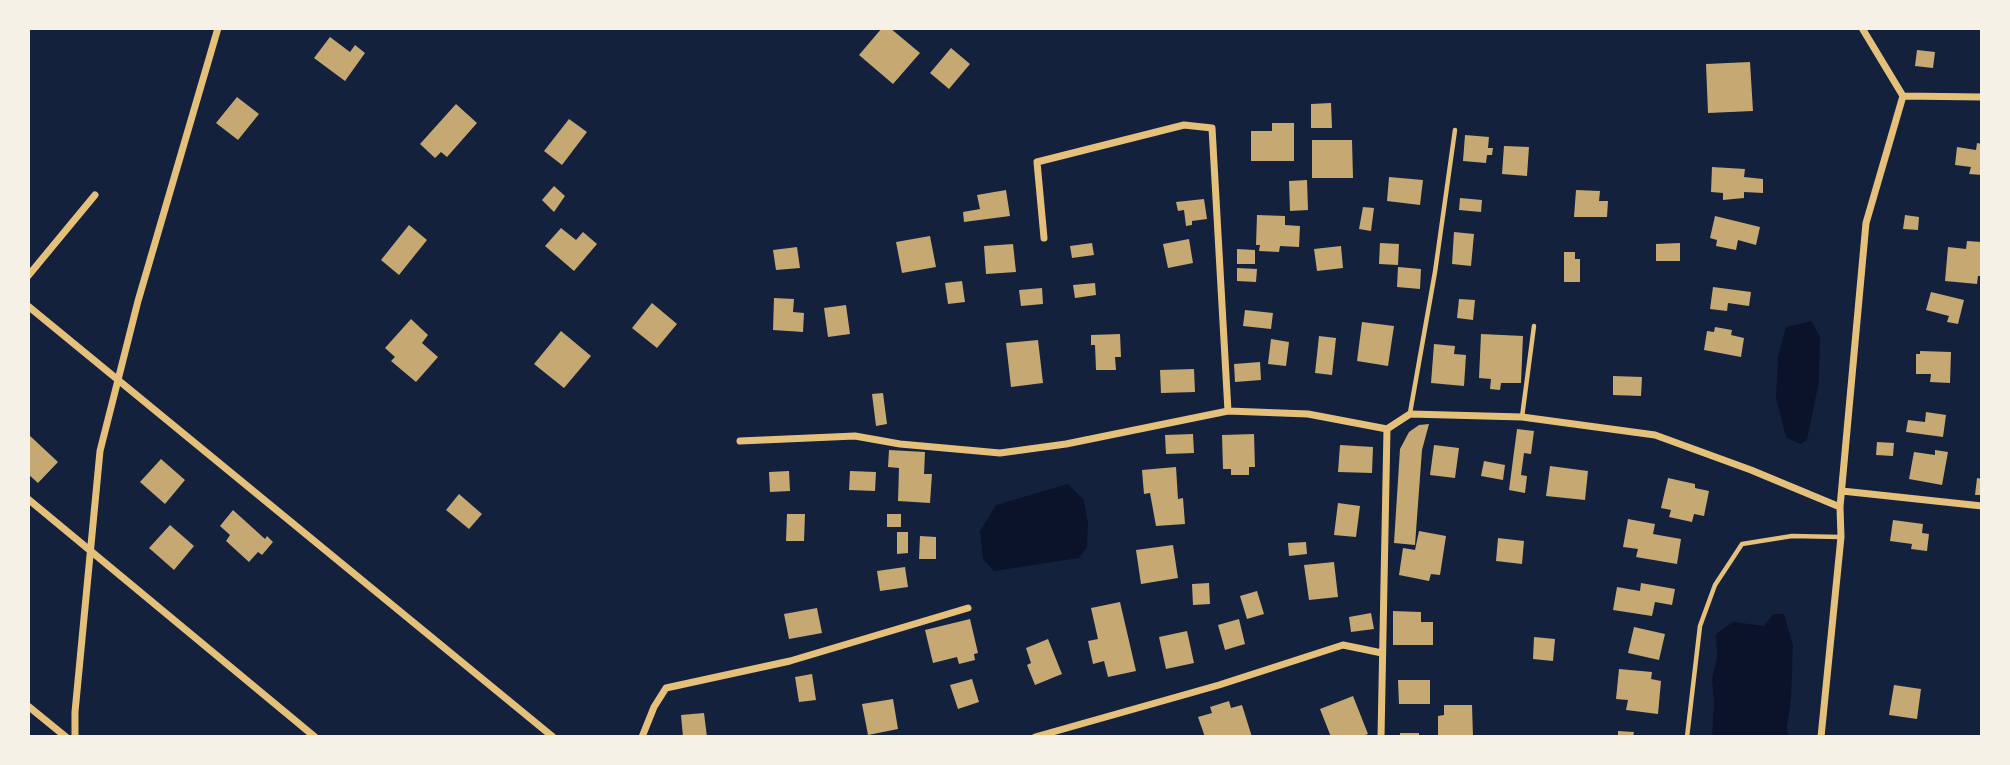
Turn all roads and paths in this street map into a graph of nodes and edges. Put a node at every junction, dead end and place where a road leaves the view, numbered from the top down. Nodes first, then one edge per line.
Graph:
1 (218, 28) edge
2 (1862, 28) edge
3 (1903, 96) junction
4 (1982, 97) edge
5 (1455, 130) dead end
6 (95, 195) dead end
7 (1044, 237) dead end
8 (28, 276) edge
9 (28, 306) edge
10 (1534, 326) dead end
11 (117, 381) junction
12 (1228, 411) junction
13 (1410, 414) junction
14 (1522, 417) junction
15 (1387, 429) junction
16 (740, 441) dead end
17 (1842, 491) junction
18 (28, 499) edge
19 (1982, 506) edge
20 (1840, 507) junction
21 (1841, 537) junction
22 (90, 550) junction
23 (968, 608) dead end
24 (1382, 653) junction
25 (28, 706) edge
26 (66, 737) edge
27 (75, 737) edge
28 (315, 737) edge
29 (553, 737) edge
30 (642, 737) edge
31 (1035, 737) edge
32 (1381, 737) edge
33 (1687, 737) edge
34 (1821, 737) edge

1 - 11 street
2 - 3 street
3 - 4 street
3 - 17 street
5 - 13 lane
6 - 8 street
7 - 12 street
9 - 11 street
10 - 14 lane
11 - 22 street
11 - 29 street
12 - 15 street
12 - 16 street
13 - 14 street
13 - 15 street
14 - 20 street
15 - 24 street
17 - 19 street
17 - 20 street
18 - 22 street
20 - 21 street
21 - 33 lane
21 - 34 street
22 - 27 street
22 - 28 street
23 - 30 street
24 - 31 street
24 - 32 street
25 - 26 street

